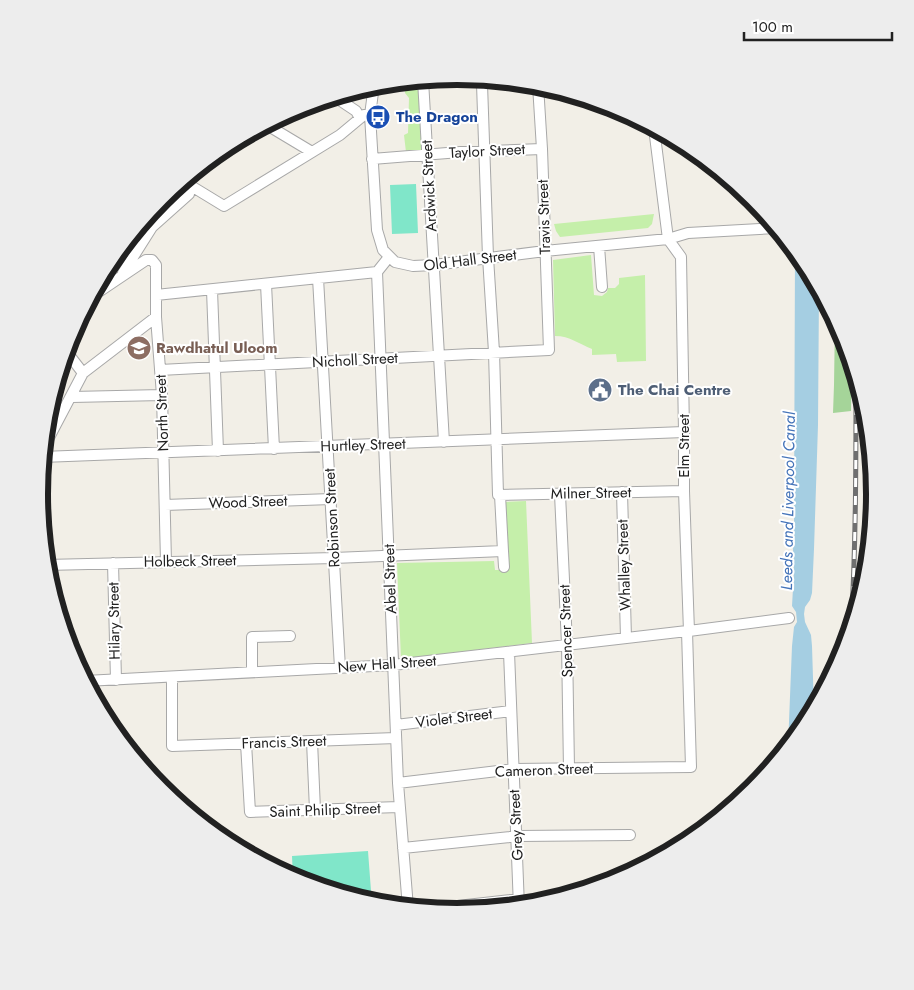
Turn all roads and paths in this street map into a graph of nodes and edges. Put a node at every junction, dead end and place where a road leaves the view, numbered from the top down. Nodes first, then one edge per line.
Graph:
1 (482, 86) edge
2 (423, 87) edge
3 (539, 93) edge
4 (371, 94) edge
5 (342, 102) edge
6 (365, 117) junction
7 (274, 129) edge
8 (655, 137) edge
9 (542, 148) junction
10 (484, 151) junction
11 (312, 152) junction
12 (427, 155) junction
13 (372, 159) junction
14 (190, 185) edge
15 (189, 194) dead end
16 (768, 229) edge
17 (668, 239) junction
18 (599, 246) junction
19 (545, 251) junction
20 (389, 257) junction
21 (488, 257) junction
22 (434, 265) junction
23 (377, 272) junction
24 (121, 277) junction
25 (318, 278) junction
26 (266, 284) junction
27 (602, 288) dead end
28 (102, 289) edge
29 (212, 290) junction
30 (156, 296) junction
31 (156, 317) junction
32 (549, 350) joint
33 (494, 352) junction
34 (439, 355) junction
35 (71, 358) edge
36 (382, 358) junction
37 (323, 362) junction
38 (270, 364) junction
39 (215, 367) junction
40 (160, 370) junction
41 (83, 374) junction
42 (162, 395) junction
43 (72, 397) junction
44 (52, 432) edge
45 (684, 432) junction
46 (496, 440) junction
47 (444, 442) junction
48 (383, 444) junction
49 (327, 446) junction
50 (274, 448) junction
51 (218, 451) junction
52 (163, 453) junction
53 (49, 457) edge
54 (684, 491) junction
55 (622, 492) junction
56 (560, 494) junction
57 (499, 495) junction
58 (331, 499) junction
59 (165, 505) junction
60 (503, 551) junction
61 (390, 555) junction
62 (334, 558) junction
63 (166, 562) junction
64 (113, 563) junction
65 (53, 565) edge
66 (504, 567) dead end
67 (789, 618) dead end
68 (688, 631) junction
69 (290, 636) dead end
70 (626, 638) junction
71 (567, 644) junction
72 (509, 652) junction
73 (393, 665) junction
74 (340, 668) junction
75 (252, 672) junction
76 (172, 677) junction
77 (116, 680) junction
78 (92, 681) edge
79 (512, 711) junction
80 (396, 725) junction
81 (396, 738) junction
82 (312, 741) junction
83 (246, 743) junction
84 (690, 767) joint
85 (514, 769) junction
86 (569, 769) junction
87 (398, 783) junction
88 (400, 807) junction
89 (314, 810) junction
90 (630, 835) dead end
91 (516, 836) junction
92 (403, 848) junction
93 (519, 900) edge
94 (408, 901) edge

1 - 10 street
2 - 12 street, Ardwick Street
3 - 9 street, Travis Street
4 - 6 street
5 - 6 street
6 - 11 street
6 - 13 street
7 - 11 street
8 - 17 street, Elm Street
9 - 10 street, Taylor Street
9 - 19 street, Travis Street
10 - 12 street, Taylor Street
10 - 21 street
11 - 14 street
12 - 13 street, Taylor Street
12 - 22 street, Ardwick Street
13 - 20 street
15 - 24 street
16 - 17 street, Old Hall Street
17 - 18 street, Old Hall Street
17 - 45 street, Elm Street
18 - 19 street, Old Hall Street
18 - 27 street
19 - 21 street, Old Hall Street
19 - 32 street, Travis Street
20 - 22 street, Old Hall Street
20 - 23 street
21 - 22 street, Old Hall Street
21 - 33 street
22 - 34 street, Ardwick Street
23 - 25 street
23 - 36 street, Abel Street
24 - 28 street
24 - 30 street, North Street
25 - 26 street
25 - 37 street, Robinson Street
26 - 29 street
26 - 38 street
29 - 30 street
29 - 39 street
30 - 31 street, North Street
31 - 40 street, North Street
31 - 41 street
32 - 33 street, Nicholl Street
33 - 34 street, Nicholl Street
33 - 46 street
34 - 36 street, Nicholl Street
34 - 47 street, Ardwick Street
35 - 41 street
36 - 37 street, Nicholl Street
36 - 48 street, Abel Street
37 - 38 street, Nicholl Street
37 - 49 street, Robinson Street
38 - 39 street, Nicholl Street
38 - 50 street
39 - 40 street, Nicholl Street
39 - 51 street
40 - 42 street, North Street
41 - 43 street
42 - 43 street
42 - 52 street, North Street
43 - 44 street
45 - 46 street, Hurtley Street
45 - 54 street, Elm Street
46 - 47 street, Hurtley Street
46 - 57 street
47 - 48 street, Hurtley Street
48 - 49 street, Hurtley Street
48 - 61 street, Abel Street
49 - 50 street, Hurtley Street
49 - 58 street, Robinson Street
50 - 51 street, Hurtley Street
51 - 52 street, Hurtley Street
52 - 53 street, Hurtley Street
52 - 59 street, North Street
54 - 55 street, Milner Street
54 - 68 street, Elm Street
55 - 56 street, Milner Street
55 - 70 street, Whalley Street
56 - 57 street, Milner Street
56 - 71 street, Spencer Street
57 - 60 street
58 - 59 street, Wood Street
58 - 62 street, Robinson Street
59 - 63 street, North Street
60 - 61 street, Holbeck Street
60 - 66 street
61 - 62 street, Holbeck Street
61 - 73 street, Abel Street
62 - 63 street, Holbeck Street
62 - 74 street, Robinson Street
63 - 64 street, Holbeck Street
64 - 65 street, Holbeck Street
64 - 77 street, Hilary Street
67 - 68 street, New Hall Street
68 - 70 street, New Hall Street
68 - 84 street, Elm Street
69 - 75 street
70 - 71 street, New Hall Street
71 - 72 street, New Hall Street
71 - 86 street, Spencer Street
72 - 73 street, New Hall Street
72 - 79 street, Grey Street
73 - 74 street, New Hall Street
73 - 80 street, Abel Street
74 - 75 street, New Hall Street
75 - 76 street, New Hall Street
76 - 77 street, New Hall Street
76 - 83 street, Francis Street
77 - 78 street, New Hall Street
79 - 80 street, Violet Street
79 - 85 street, Grey Street
80 - 81 street, Abel Street
81 - 82 street, Francis Street
81 - 87 street, Abel Street
82 - 83 street, Francis Street
82 - 89 street
83 - 89 street, Saint Philip Street
84 - 86 street, Cameron Street
85 - 86 street, Cameron Street
85 - 87 street, Cameron Street
85 - 91 street, Grey Street
87 - 88 street, Abel Street
88 - 89 street, Saint Philip Street
88 - 92 street, Abel Street
90 - 91 street
91 - 92 street
91 - 93 street, Grey Street
92 - 94 street, Abel Street

